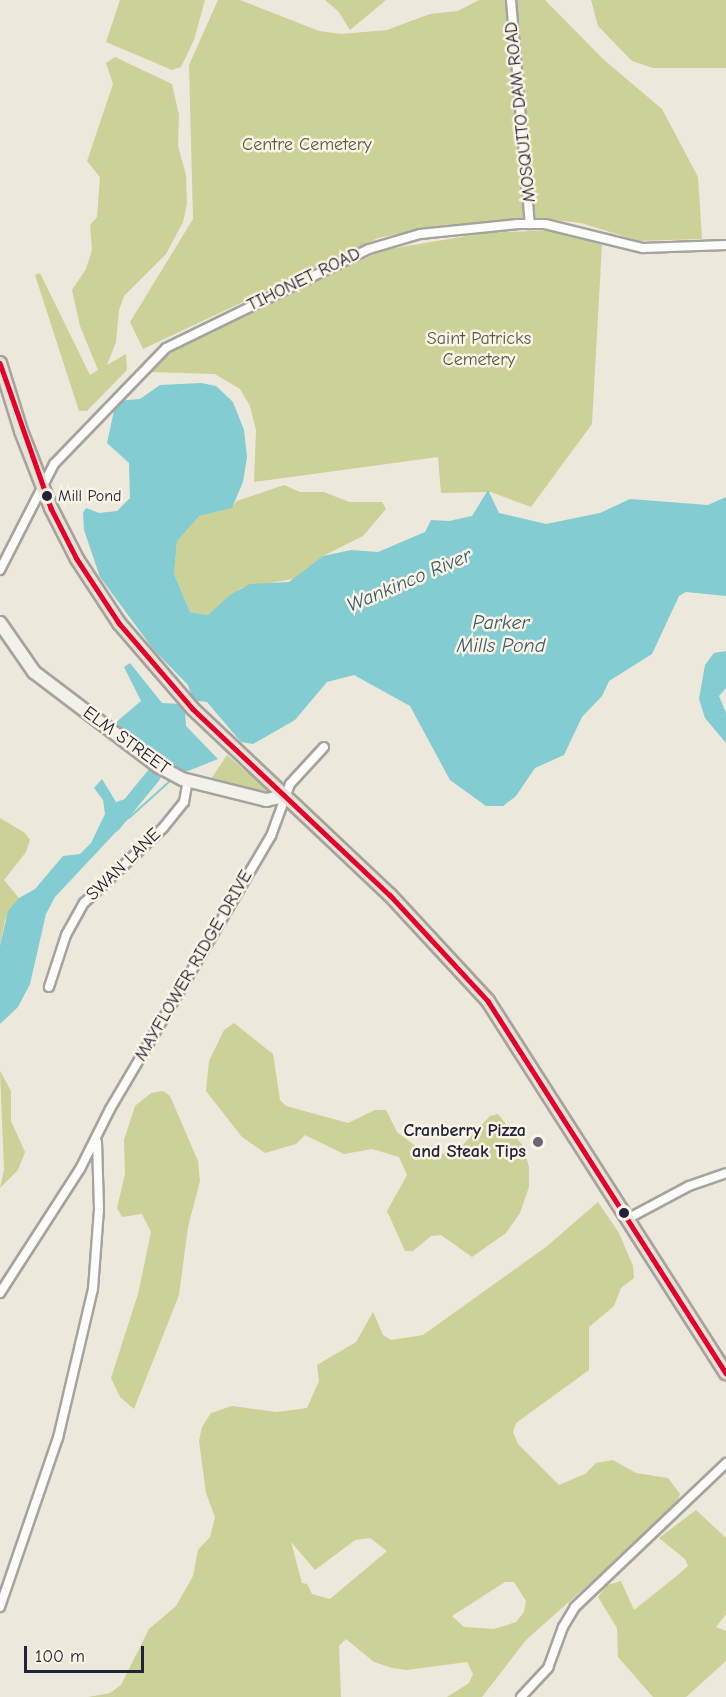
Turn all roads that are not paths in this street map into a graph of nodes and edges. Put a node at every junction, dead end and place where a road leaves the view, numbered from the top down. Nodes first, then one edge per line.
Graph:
1 (511, 0) edge
2 (530, 224) junction
3 (726, 245) edge
4 (0, 363) edge
5 (42, 488) junction
6 (0, 570) edge
7 (0, 623) edge
8 (324, 747) dead end
9 (188, 780) junction
10 (285, 796) junction
11 (49, 987) dead end
12 (98, 1135) junction
13 (726, 1173) edge
14 (630, 1218) junction
15 (0, 1293) edge
16 (726, 1373) edge
17 (726, 1463) edge
18 (3, 1584) edge
19 (0, 1607) edge
20 (521, 1697) edge

1 - 2 street, MOSQUITO DAM ROAD
2 - 3 street, TIHONET ROAD
2 - 5 street, TIHONET ROAD
4 - 5 main road
5 - 6 street, TIHONET ROAD
5 - 10 main road
7 - 9 main road, ELM STREET
8 - 10 street, MAYFLOWER RIDGE DRIVE
9 - 10 main road, ELM STREET
9 - 11 street, SWAN LANE
10 - 12 street, MAYFLOWER RIDGE DRIVE
10 - 14 main road
12 - 15 street, MAYFLOWER RIDGE DRIVE
12 - 18 street
13 - 14 street
14 - 16 main road
17 - 20 street
18 - 19 street

